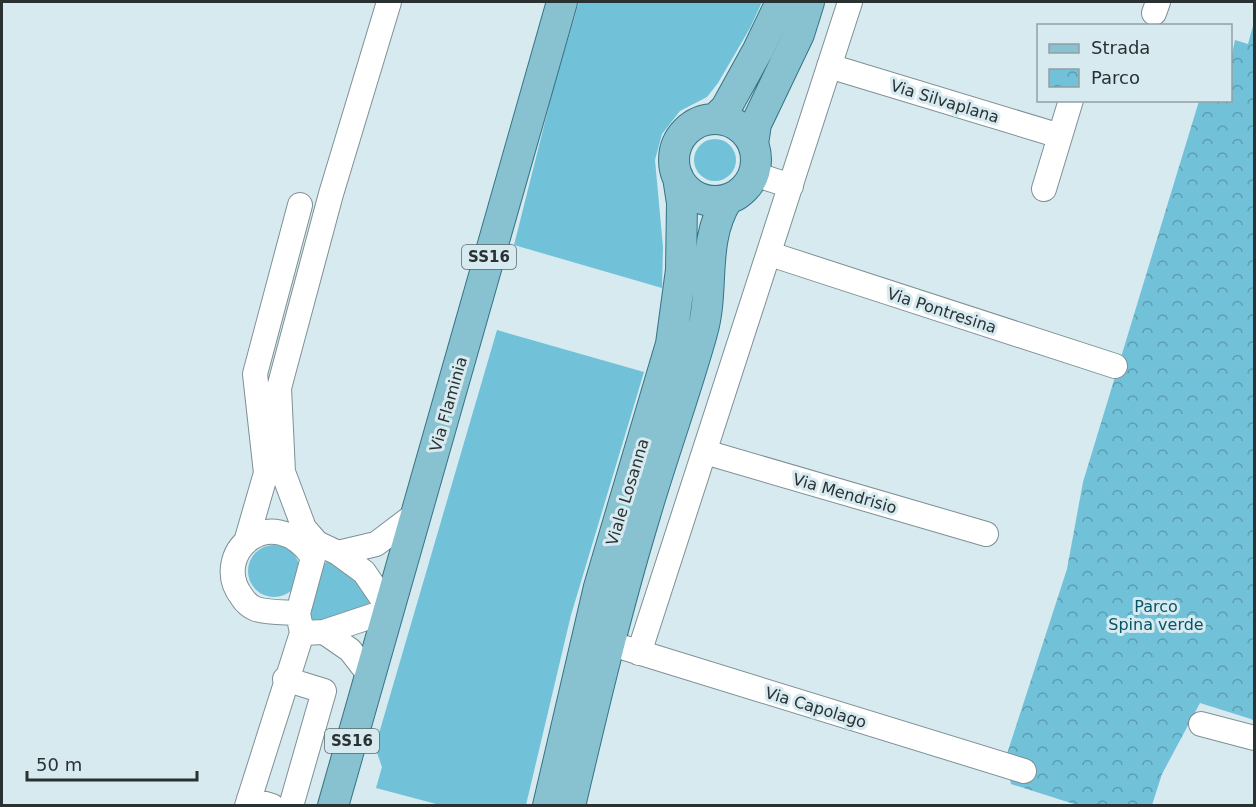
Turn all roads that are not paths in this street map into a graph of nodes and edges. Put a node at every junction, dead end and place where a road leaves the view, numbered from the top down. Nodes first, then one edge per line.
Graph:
1 (389, 2) edge
2 (562, 2) edge
3 (781, 2) edge
4 (809, 2) edge
5 (850, 2) edge
6 (829, 66) junction
7 (1070, 102) edge
8 (715, 119) junction
9 (1060, 136) junction
10 (753, 144) junction
11 (754, 174) junction
12 (678, 177) junction
13 (791, 186) junction
14 (1044, 189) dead end
15 (727, 200) junction
16 (300, 205) dead end
17 (770, 254) junction
18 (1115, 366) dead end
19 (705, 452) junction
20 (417, 513) junction
21 (986, 534) dead end
22 (246, 542) junction
23 (323, 551) junction
24 (390, 610) junction
25 (308, 626) junction
26 (608, 644) junction
27 (639, 653) junction
28 (371, 677) junction
29 (285, 679) junction
30 (1201, 724) dead end
31 (1254, 738) edge
32 (1024, 771) dead end
33 (256, 804) edge
34 (291, 806) edge
35 (333, 806) edge
36 (548, 806) edge
37 (570, 806) edge

1 - 23 street
2 - 20 main road, Via Flaminia / SS16
3 - 8 main road
4 - 10 main road
5 - 6 street
6 - 9 street, Via Silvaplana
6 - 13 street
7 - 9 street
8 - 10 main road
8 - 12 main road, Viale Losanna
9 - 14 street
10 - 11 main road
11 - 13 street
11 - 15 main road, Viale Losanna
12 - 15 main road
12 - 36 main road, Viale Losanna
13 - 17 street
15 - 26 main road, Viale Losanna
16 - 22 street
17 - 18 street, Via Pontresina
17 - 19 street
19 - 21 street, Via Mendrisio
19 - 27 street
20 - 23 street
20 - 24 main road, Via Flaminia / SS16
22 - 23 street
22 - 25 street
23 - 24 street
23 - 25 street
24 - 25 street
24 - 28 main road, Via Flaminia / SS16
25 - 28 street
25 - 29 street
26 - 27 street, Via Capolago
26 - 37 main road, Viale Losanna
27 - 32 street, Via Capolago
28 - 35 main road, Via Flaminia / SS16
29 - 33 street
29 - 34 street
30 - 31 street

